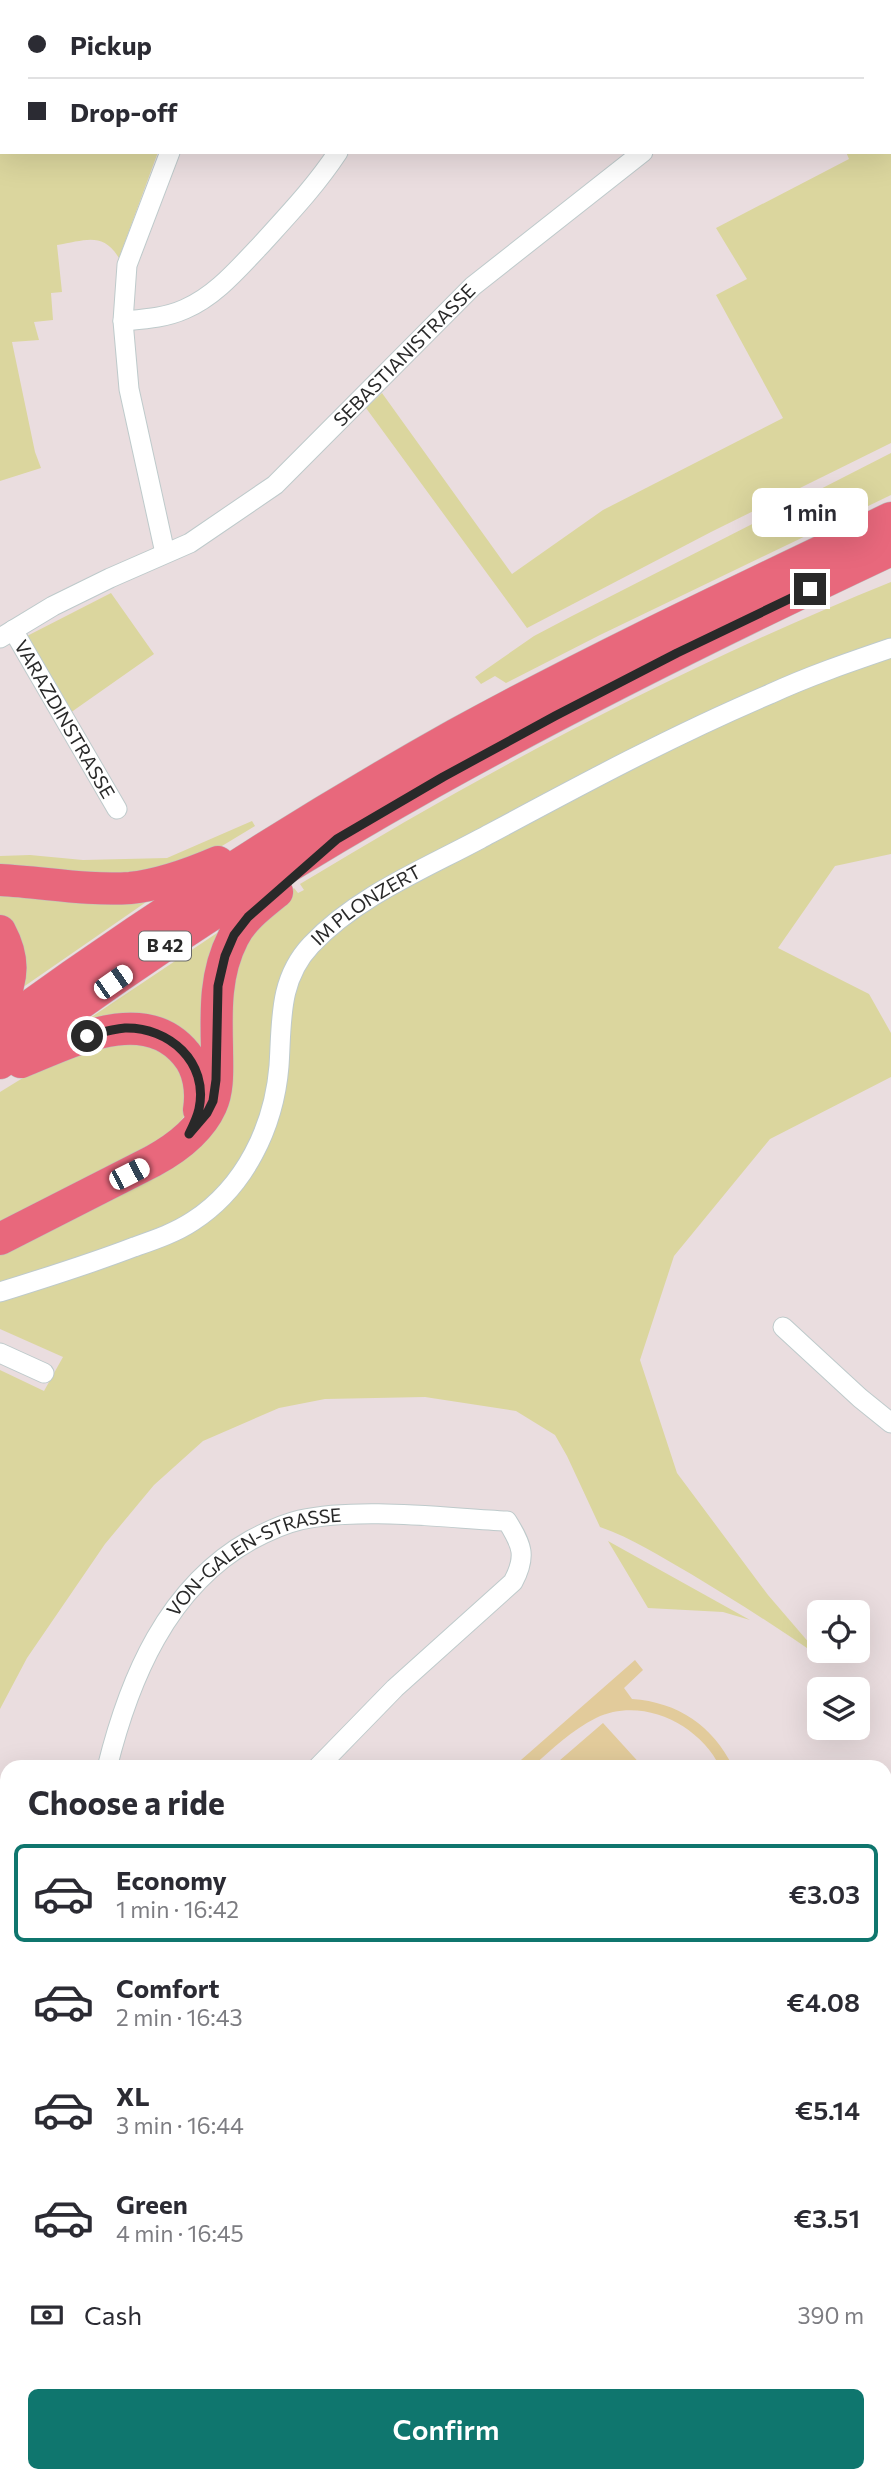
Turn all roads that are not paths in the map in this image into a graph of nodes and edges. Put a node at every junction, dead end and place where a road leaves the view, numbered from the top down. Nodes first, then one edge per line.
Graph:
1 (169, 154) edge
2 (337, 154) edge
3 (640, 154) edge
4 (123, 321) junction
5 (891, 518) edge
6 (891, 550) edge
7 (165, 553) junction
8 (891, 574) edge
9 (790, 599) junction
10 (7, 634) edge
11 (891, 648) edge
12 (117, 809) dead end
13 (284, 835) junction
14 (337, 839) junction
15 (0, 880) edge
16 (0, 931) edge
17 (0, 1005) edge
18 (0, 1027) edge
19 (0, 1063) edge
20 (0, 1070) edge
21 (189, 1134) junction
22 (0, 1239) edge
23 (0, 1292) edge
24 (783, 1327) dead end
25 (0, 1353) edge
26 (44, 1373) dead end
27 (891, 1423) edge
28 (109, 1760) edge
29 (325, 1760) edge

1 - 4 street
2 - 4 street
3 - 7 street, SEBASTIANISTRASSE
4 - 7 street
5 - 13 highway, B 42
6 - 9 highway, B 42
7 - 10 street, SEBASTIANISTRASSE
8 - 9 highway
9 - 14 highway, B 42
10 - 12 street, VARAZDINSTRASSE
11 - 23 street, IM PLONZERT
13 - 15 highway
13 - 18 highway, B 42
14 - 19 highway, B 42
14 - 21 highway
16 - 17 highway
20 - 21 highway
21 - 22 highway
24 - 27 street
25 - 26 street
28 - 29 street, VON-GALEN-STRASSE

